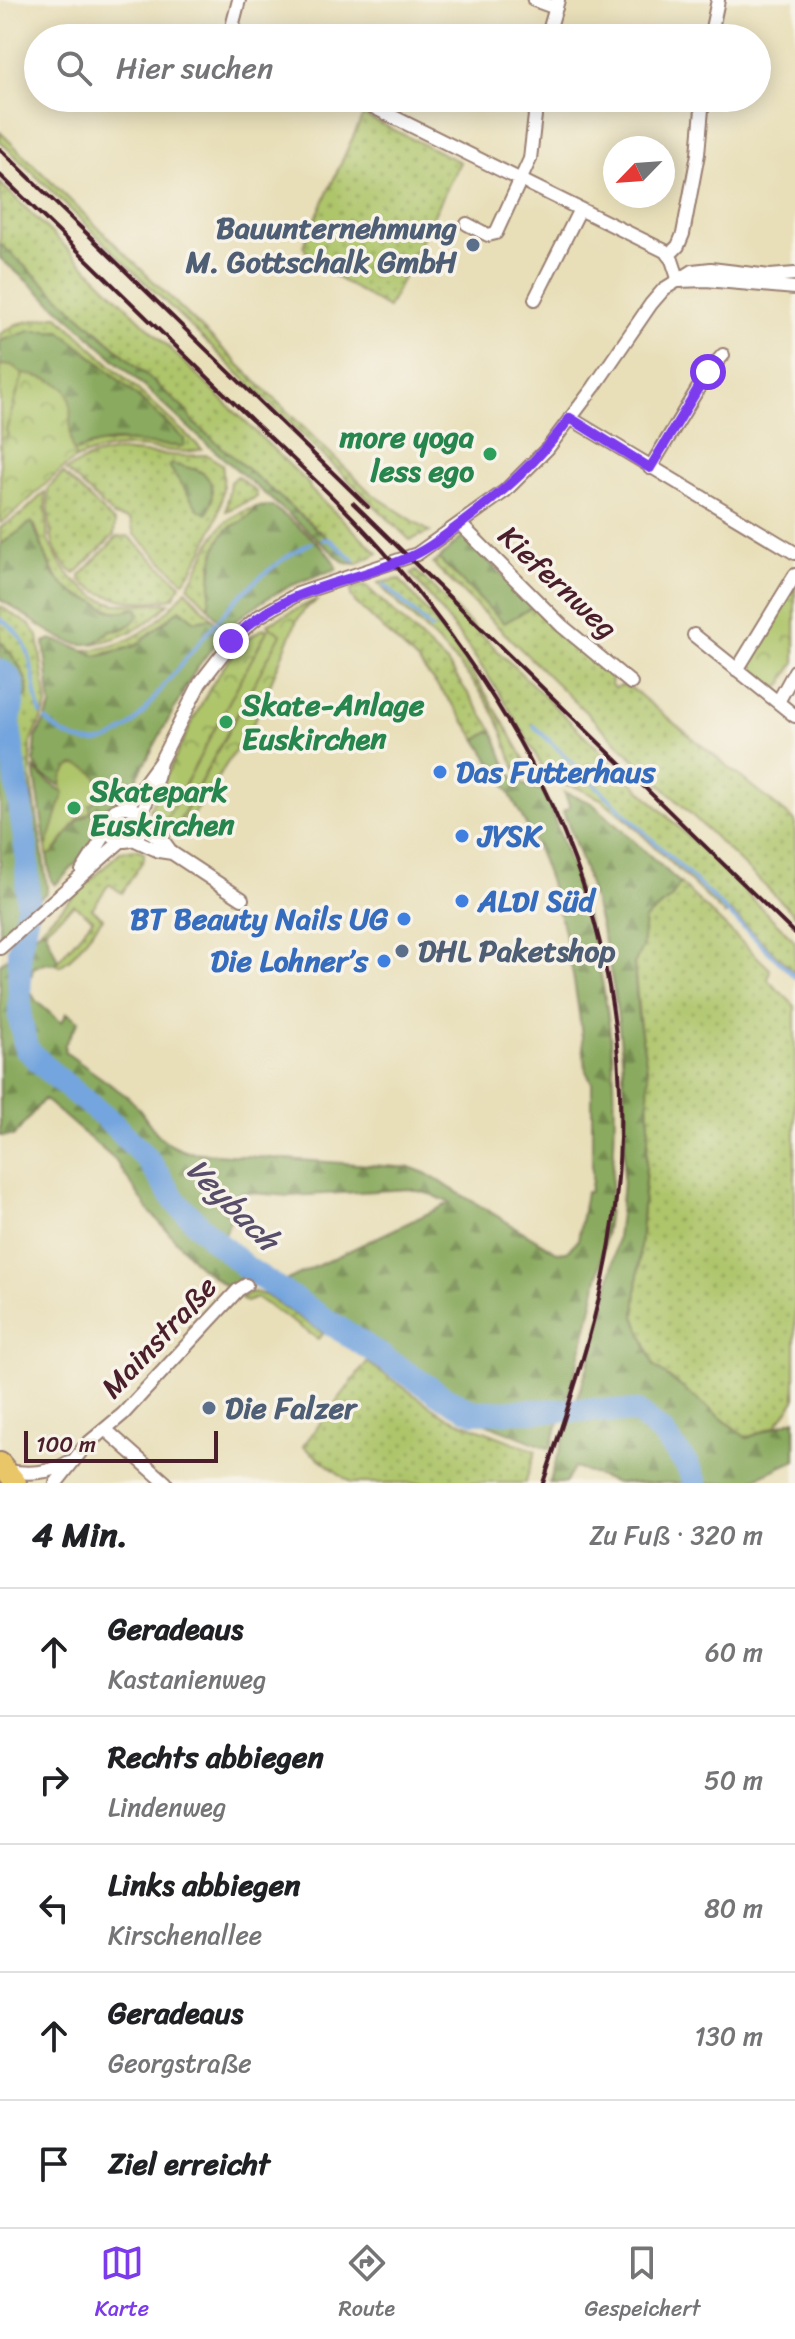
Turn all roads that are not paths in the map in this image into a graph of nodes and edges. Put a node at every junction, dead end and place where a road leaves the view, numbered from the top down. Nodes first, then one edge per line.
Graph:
1 (239, 0) edge
2 (534, 0) edge
3 (718, 0) edge
4 (557, 4) edge
5 (233, 24) edge
6 (551, 24) edge
7 (713, 24) edge
8 (384, 112) edge
9 (535, 112) edge
10 (702, 112) edge
11 (522, 180) junction
12 (580, 209) junction
13 (467, 224) dead end
14 (669, 255) junction
15 (795, 274) edge
16 (679, 281) junction
17 (795, 288) edge
18 (535, 299) dead end
19 (723, 355) dead end
20 (570, 418) junction
21 (650, 468) junction
22 (460, 524) junction
23 (795, 553) edge
24 (795, 575) edge
25 (694, 635) dead end
26 (737, 670) junction
27 (795, 671) edge
28 (622, 681) dead end
29 (778, 702) junction
30 (795, 716) edge
31 (160, 762) junction
32 (127, 807) junction
33 (141, 821) junction
34 (108, 830) junction
35 (127, 840) junction
36 (172, 853) junction
37 (79, 877) junction
38 (242, 899) dead end
39 (4, 945) edge
40 (246, 1285) dead end
41 (105, 1429) junction
42 (75, 1458) junction
43 (7, 1472) edge
44 (56, 1483) edge
45 (166, 1483) edge

1 - 5 street
2 - 4 street
3 - 7 street
4 - 6 street
8 - 11 street
9 - 11 street
10 - 14 street
11 - 12 street
11 - 13 street
12 - 14 street
12 - 18 street
14 - 16 street
15 - 16 street
16 - 17 street
16 - 20 street
19 - 21 street
20 - 21 street
20 - 22 street
21 - 23 street
22 - 28 street, Kiefernweg
22 - 31 street
24 - 26 street
25 - 26 street
26 - 29 street
27 - 29 street
29 - 30 street
31 - 32 street
31 - 33 street
32 - 33 street
32 - 34 street
33 - 35 street
33 - 36 street
34 - 35 street
34 - 37 street
35 - 36 street
35 - 37 street
36 - 38 street
37 - 39 street
40 - 41 street, Mainstraße
41 - 42 street, Mainstraße
41 - 45 street
42 - 43 street, Mainstraße
42 - 44 street, Mainstraße

